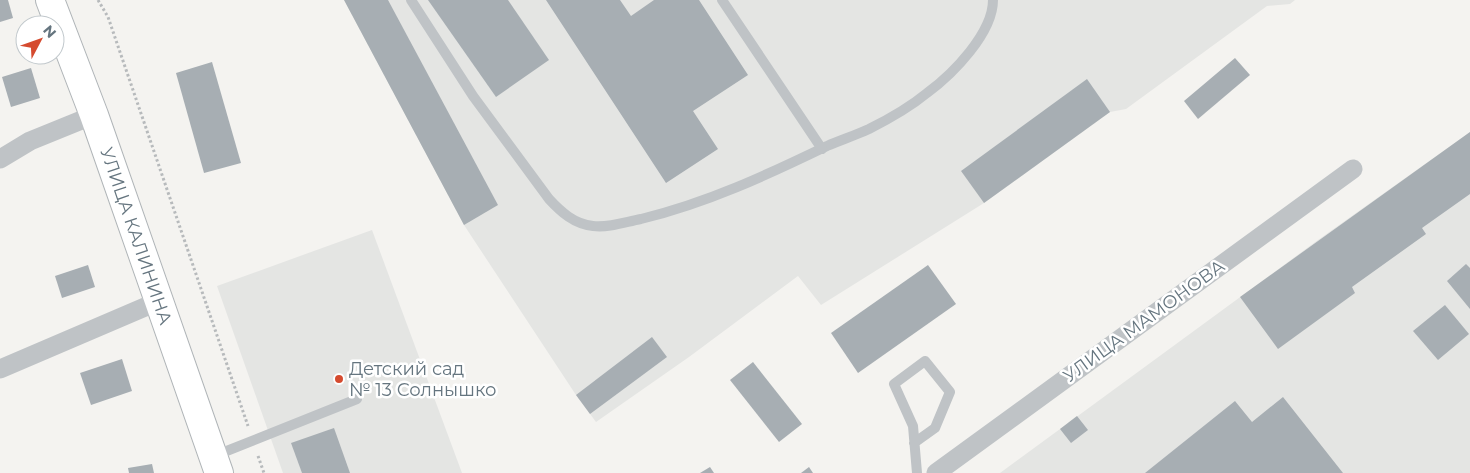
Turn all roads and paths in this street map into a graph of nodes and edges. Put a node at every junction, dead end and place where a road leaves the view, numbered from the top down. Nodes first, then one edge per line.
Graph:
1 (50, 0) edge
2 (98, 0) edge
3 (411, 0) edge
4 (722, 0) edge
5 (993, 0) edge
6 (94, 114) junction
7 (822, 149) junction
8 (0, 159) edge
9 (1353, 169) dead end
10 (159, 301) junction
11 (0, 369) edge
12 (357, 399) dead end
13 (253, 440) junction
14 (914, 443) junction
15 (216, 465) edge
16 (264, 473) edge
17 (917, 473) edge
18 (936, 473) edge

1 - 6 main road, УЛИЦА КАЛИНИНА
2 - 13 path
3 - 7 lane
4 - 7 lane
5 - 7 lane
6 - 8 street
6 - 10 main road, УЛИЦА КАЛИНИНА
9 - 18 street, УЛИЦА МАМОНОВА
10 - 11 street
10 - 15 main road, УЛИЦА КАЛИНИНА
12 - 13 lane
13 - 15 lane
13 - 16 path
14 - 14 lane
14 - 17 lane

